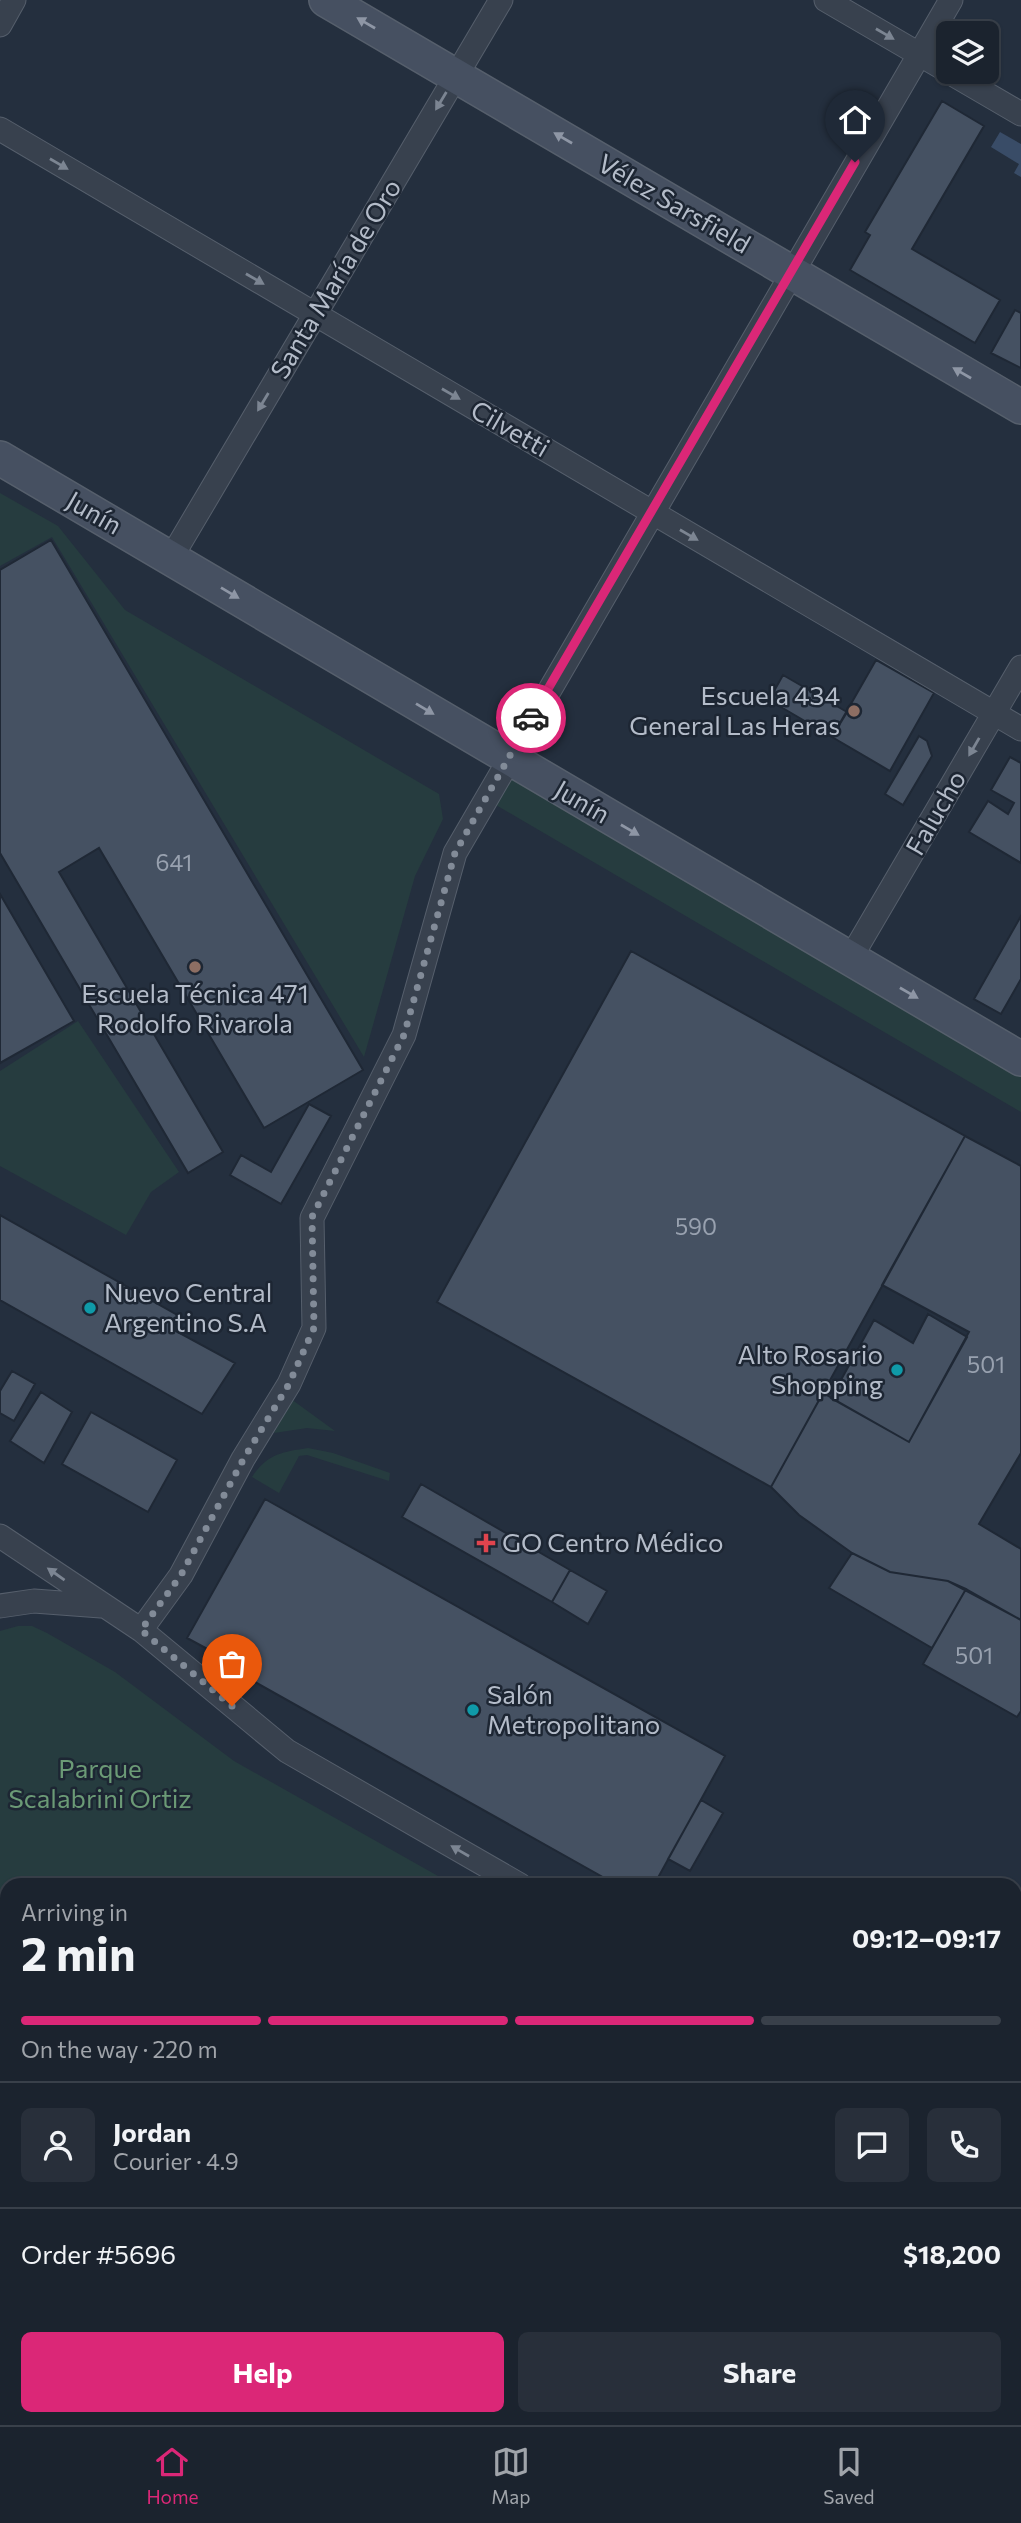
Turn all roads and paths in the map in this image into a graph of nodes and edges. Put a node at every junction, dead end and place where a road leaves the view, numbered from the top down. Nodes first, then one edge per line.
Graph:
1 (13, 0) edge
2 (326, 0) edge
3 (501, 0) edge
4 (826, 0) edge
5 (951, 0) edge
6 (0, 25) edge
7 (919, 54) junction
8 (936, 64) edge
9 (456, 76) junction
10 (970, 84) edge
11 (1021, 114) edge
12 (0, 129) edge
13 (790, 272) junction
14 (315, 314) junction
15 (1021, 407) edge
16 (0, 458) edge
17 (652, 512) junction
18 (171, 558) junction
19 (1021, 667) edge
20 (994, 713) junction
21 (1021, 729) edge
22 (508, 758) junction
23 (850, 959) junction
24 (1021, 1059) edge
25 (4, 1546) edge
26 (0, 1606) edge
27 (101, 1606) junction
28 (141, 1630) junction
29 (508, 1878) edge

1 - 6 street
9 -> 2 main road, Vélez Sarsfield
3 - 9 street, Santa María de Oro
4 -> 7 street
5 - 7 street
7 - 8 street
7 - 13 street
13 -> 9 main road, Vélez Sarsfield
9 -> 14 street, Santa María de Oro
10 - 11 street
12 -> 14 street, Cilvetti
15 -> 13 main road, Vélez Sarsfield
13 - 17 street
14 -> 17 street, Cilvetti
14 -> 18 street, Santa María de Oro
16 - 18 main road, Junín
17 -> 20 street, Cilvetti
17 - 22 street
18 -> 22 main road, Junín
19 - 20 street, Falucho
20 - 21 street, Cilvetti
20 -> 23 street, Falucho
22 -> 23 main road, Junín
22 - 28 street
23 -> 24 main road, Junín
27 -> 25 street
26 - 27 street
27 - 28 street
29 -> 28 street

